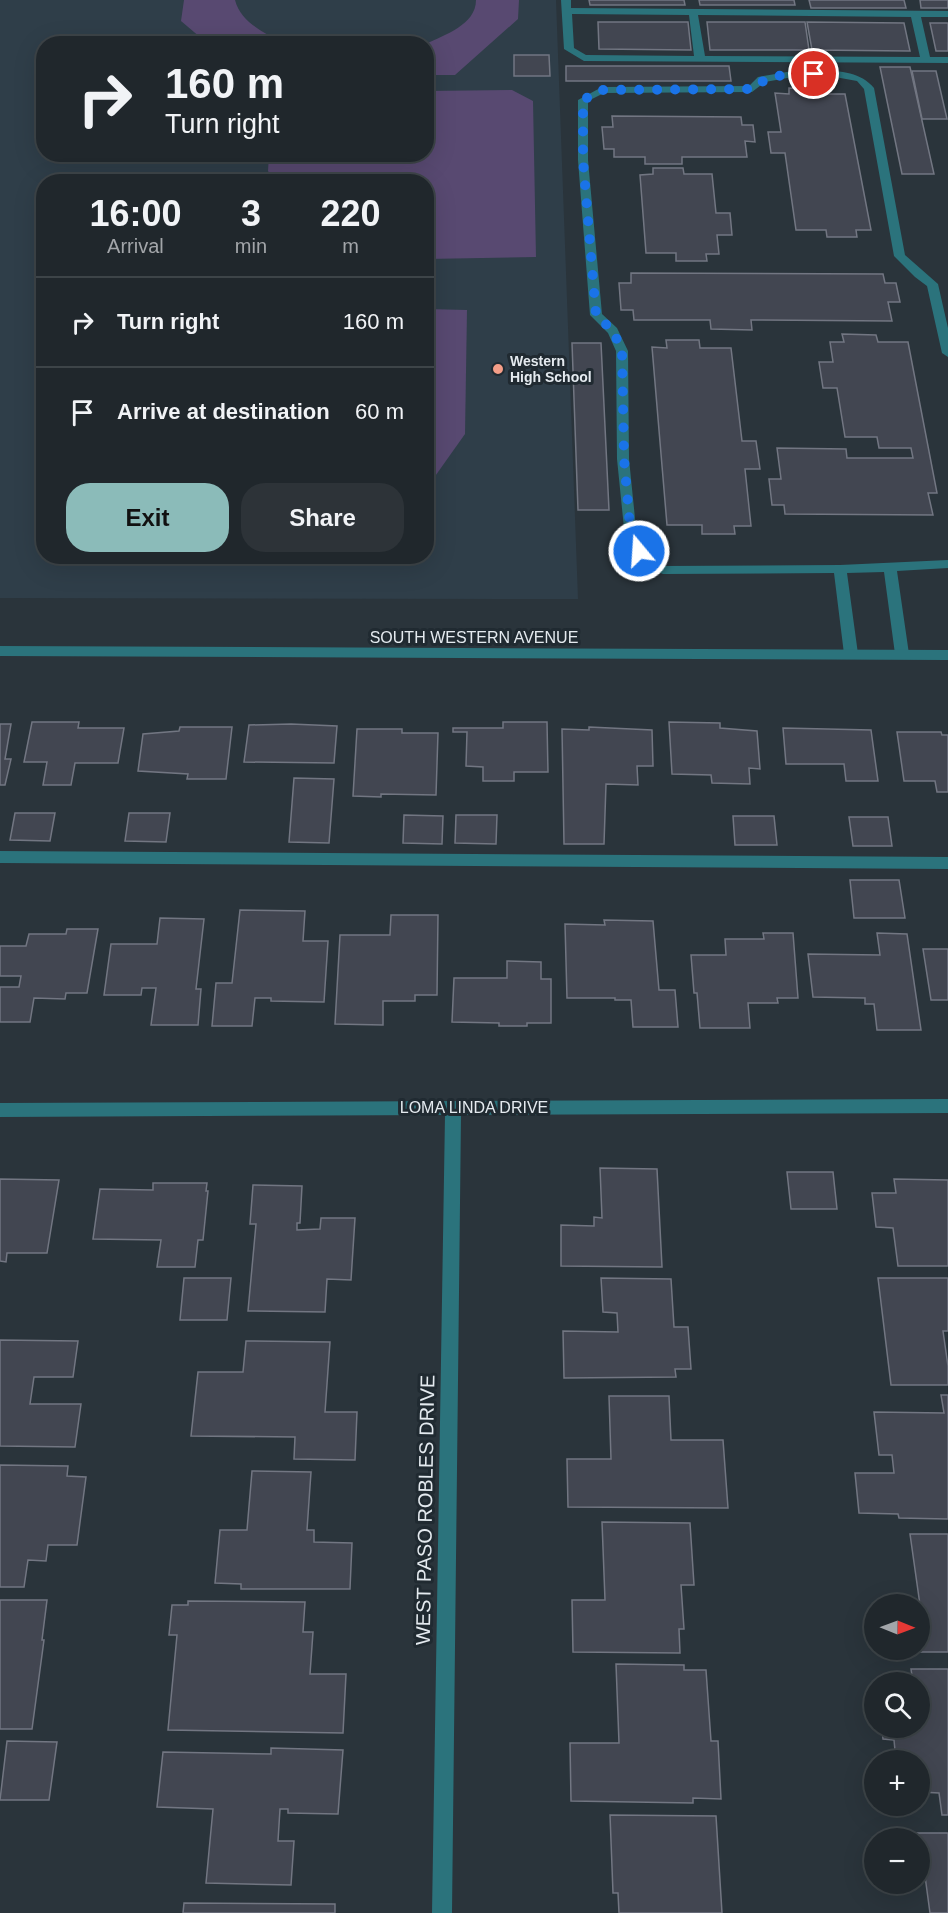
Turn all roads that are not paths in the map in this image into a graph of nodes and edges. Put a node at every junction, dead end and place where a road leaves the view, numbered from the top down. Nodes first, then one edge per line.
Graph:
1 (567, 5) edge
2 (693, 12) junction
3 (915, 13) junction
4 (948, 14) edge
5 (700, 59) junction
6 (926, 60) junction
7 (948, 60) edge
8 (948, 353) edge
9 (948, 564) edge
10 (890, 567) junction
11 (840, 569) junction
12 (0, 651) edge
13 (851, 654) junction
14 (902, 654) junction
15 (948, 655) edge
16 (0, 857) edge
17 (948, 863) edge
18 (948, 1106) edge
19 (453, 1107) junction
20 (0, 1110) edge
21 (442, 1913) edge

1 - 2 street
1 - 5 street
2 - 3 street
2 - 5 street
3 - 4 street
3 - 6 street
5 - 6 street
6 - 7 street
8 - 11 street
9 - 10 street
10 - 11 street
10 - 14 street
11 - 13 street
12 - 13 street, SOUTH WESTERN AVENUE
13 - 14 street, SOUTH WESTERN AVENUE
14 - 15 street, SOUTH WESTERN AVENUE
16 - 17 street
18 - 19 street, LOMA LINDA DRIVE
19 - 20 street, LOMA LINDA DRIVE
19 - 21 street, WEST PASO ROBLES DRIVE

